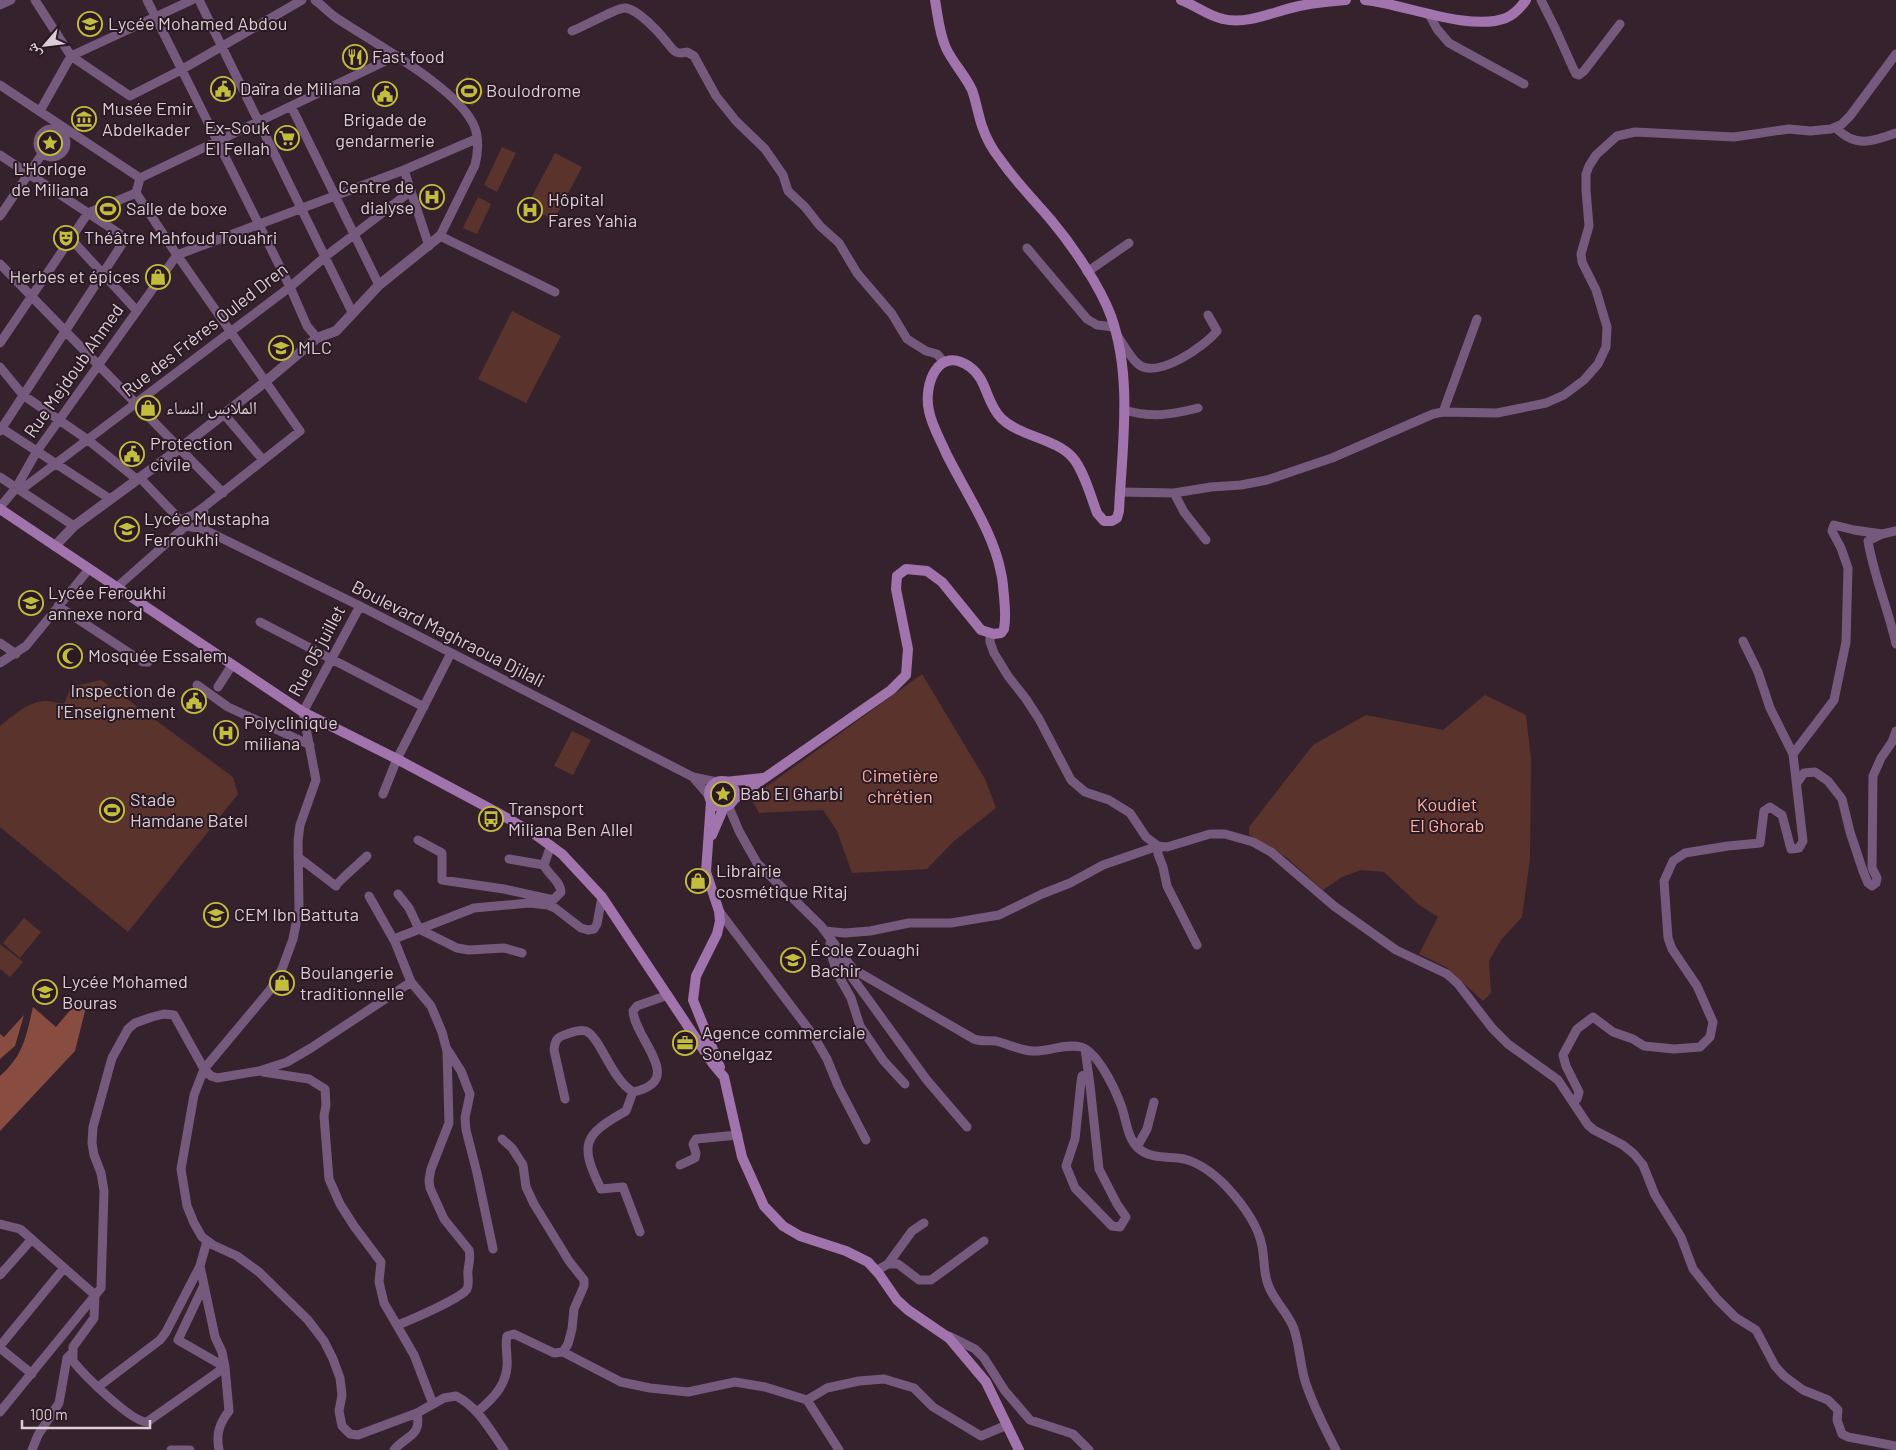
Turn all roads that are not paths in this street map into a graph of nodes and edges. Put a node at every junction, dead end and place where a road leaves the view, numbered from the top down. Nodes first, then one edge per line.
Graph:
1 (11, 0) edge
2 (35, 0) edge
3 (147, 0) edge
4 (192, 0) edge
5 (199, 0) edge
6 (302, 0) edge
7 (315, 0) edge
8 (935, 0) edge
9 (1180, 0) edge
10 (1346, 0) edge
11 (1365, 0) edge
12 (1526, 0) edge
13 (1541, 0) edge
14 (0, 5) edge
15 (1429, 14) junction
16 (155, 17) junction
17 (1620, 24) dead end
18 (572, 30) dead end
19 (222, 45) junction
20 (1896, 54) edge
21 (71, 56) junction
22 (396, 56) junction
23 (181, 70) junction
24 (1524, 84) dead end
25 (0, 85) edge
26 (292, 106) junction
27 (40, 111) junction
28 (260, 121) junction
29 (1835, 127) junction
30 (61, 128) junction
31 (1896, 133) edge
32 (476, 139) junction
33 (217, 142) junction
34 (42, 154) junction
35 (0, 155) edge
36 (404, 170) junction
37 (28, 174) junction
38 (140, 178) junction
39 (411, 191) junction
40 (136, 193) junction
41 (335, 196) junction
42 (302, 208) junction
43 (88, 213) junction
44 (0, 216) edge
45 (258, 224) junction
46 (354, 235) junction
47 (440, 236) junction
48 (71, 239) junction
49 (1129, 243) dead end
50 (429, 246) junction
51 (1027, 248) dead end
52 (176, 255) junction
53 (326, 256) junction
54 (0, 264) edge
55 (1087, 272) junction
56 (103, 274) junction
57 (379, 286) junction
58 (290, 287) junction
59 (555, 292) dead end
60 (31, 297) junction
61 (137, 311) junction
62 (352, 312) junction
63 (1208, 315) dead end
64 (1476, 319) dead end
65 (1115, 331) junction
66 (65, 332) junction
67 (230, 332) junction
68 (317, 338) junction
69 (0, 343) edge
70 (944, 362) junction
71 (99, 365) junction
72 (0, 367) edge
73 (264, 382) junction
74 (23, 395) junction
75 (136, 404) junction
76 (1198, 408) dead end
77 (1124, 410) junction
78 (1443, 412) junction
79 (224, 414) junction
80 (59, 421) junction
81 (1, 428) edge
82 (88, 440) junction
83 (179, 449) junction
84 (37, 451) junction
85 (262, 460) junction
86 (56, 463) junction
87 (0, 477) edge
88 (141, 479) junction
89 (16, 488) junction
90 (1120, 492) junction
91 (223, 493) junction
92 (1174, 493) junction
93 (110, 499) junction
94 (204, 507) junction
95 (0, 508) edge
96 (184, 523) junction
97 (74, 526) junction
98 (203, 528) junction
99 (1896, 531) edge
100 (1882, 534) junction
101 (1206, 540) dead end
102 (55, 546) junction
103 (89, 569) junction
104 (117, 587) junction
105 (58, 606) junction
106 (360, 606) junction
107 (260, 622) dead end
108 (990, 634) junction
109 (1743, 641) dead end
110 (0, 643) edge
111 (1896, 644) edge
112 (451, 653) junction
113 (16, 654) junction
114 (332, 659) junction
115 (148, 662) dead end
116 (0, 663) edge
117 (232, 665) junction
118 (197, 685) dead end
119 (218, 687) dead end
120 (424, 707) junction
121 (303, 712) junction
122 (1896, 730) edge
123 (310, 745) junction
124 (1793, 754) junction
125 (397, 758) junction
126 (693, 777) junction
127 (764, 778) junction
128 (721, 782) junction
129 (1797, 783) junction
130 (383, 794) dead end
131 (710, 799) junction
132 (728, 804) junction
133 (418, 840) dead end
134 (551, 845) junction
135 (707, 845) junction
136 (1158, 846) junction
137 (366, 856) dead end
138 (298, 857) junction
139 (509, 859) dead end
140 (544, 865) junction
141 (398, 894) dead end
142 (369, 896) dead end
143 (602, 897) junction
144 (719, 911) junction
145 (419, 930) junction
146 (825, 931) junction
147 (394, 939) junction
148 (830, 943) junction
149 (1197, 945) dead end
150 (522, 954) dead end
151 (411, 982) junction
152 (668, 995) junction
153 (446, 1049) junction
154 (1085, 1049) junction
155 (204, 1069) junction
156 (259, 1071) junction
157 (1088, 1073) junction
158 (724, 1077) junction
159 (906, 1084) dead end
160 (633, 1092) junction
161 (565, 1099) dead end
162 (1572, 1101) junction
163 (1154, 1102) dead end
164 (967, 1127) dead end
165 (738, 1134) junction
166 (502, 1139) dead end
167 (866, 1140) dead end
168 (1137, 1147) junction
169 (680, 1165) dead end
170 (924, 1223) dead end
171 (0, 1224) edge
172 (640, 1232) dead end
173 (32, 1239) junction
174 (207, 1241) junction
175 (984, 1241) dead end
176 (493, 1249) dead end
177 (888, 1264) junction
178 (200, 1266) junction
179 (64, 1268) junction
180 (876, 1270) junction
181 (0, 1275) edge
182 (204, 1285) junction
183 (95, 1295) junction
184 (398, 1325) junction
185 (941, 1332) junction
186 (0, 1347) edge
187 (563, 1352) junction
188 (72, 1353) junction
189 (225, 1367) junction
190 (32, 1374) junction
191 (98, 1387) junction
192 (808, 1400) junction
193 (433, 1404) junction
194 (0, 1412) edge
195 (477, 1412) junction
196 (417, 1413) junction
197 (1007, 1425) junction
198 (1896, 1446) edge
199 (32, 1450) edge
200 (170, 1450) edge
201 (190, 1450) edge
202 (219, 1450) edge
203 (394, 1450) edge
204 (504, 1450) edge
205 (839, 1450) edge
206 (1019, 1450) edge
207 (1089, 1450) edge
208 (1336, 1450) edge

1 - 14 street
2 - 21 street
3 - 16 street
4 - 16 street
5 - 19 street
6 - 19 street
7 - 22 street
8 - 55 main road
9 - 10 main road
11 - 15 main road
12 - 15 main road
13 - 17 street
15 - 24 street
16 - 21 street
16 - 23 street
18 - 70 street
19 - 23 street
19 - 28 street
20 - 29 street
21 - 23 street
21 - 27 street
22 - 26 street
22 - 32 street
23 - 33 street
25 - 27 street
26 - 28 street
26 - 41 street
27 - 30 street
28 - 33 street
28 - 42 street
29 - 31 street
29 - 78 street
30 - 34 street
30 - 34 street
30 - 38 street
32 - 36 street
32 - 47 street
33 - 38 street
33 - 45 street
34 - 37 street
35 - 37 street
36 - 39 street
36 - 41 street
37 - 43 street
37 - 44 street
38 - 40 street
39 - 46 street, Rue des Frères Ouled Dren
39 - 50 street
40 - 43 street
40 - 52 street
41 - 42 street
41 - 46 street
42 - 45 street
42 - 53 street
43 - 48 street
43 - 56 street
45 - 52 street
45 - 58 street
46 - 53 street, Rue des Frères Ouled Dren
46 - 57 street
47 - 50 street
47 - 59 street
48 - 56 street
48 - 60 street
49 - 55 street
50 - 57 street
51 - 65 street
52 - 61 street, Rue Mejdoub Ahmed
52 - 67 street
53 - 58 street, Rue des Frères Ouled Dren
53 - 62 street
54 - 60 street
55 - 65 main road
56 - 61 street
56 - 66 street
57 - 62 street
58 - 67 street, Rue des Frères Ouled Dren
58 - 68 street
60 - 66 street
60 - 69 street
61 - 71 street, Rue Mejdoub Ahmed
62 - 68 street
63 - 65 street
64 - 78 street
65 - 77 main road
66 - 71 street
66 - 74 street
67 - 73 street
67 - 75 street, Rue des Frères Ouled Dren
68 - 73 street
70 - 90 main road
70 - 108 main road
71 - 75 street
71 - 80 street, Rue Mejdoub Ahmed
72 - 74 street
73 - 79 street
73 - 85 street
74 - 80 street
74 - 81 street
75 - 82 street, Rue des Frères Ouled Dren
75 - 83 street
76 - 77 street
77 - 90 main road
78 - 92 street
79 - 83 street
79 - 85 street
80 - 82 street
80 - 84 street, Rue Mejdoub Ahmed
81 - 84 street
82 - 86 street, Rue des Frères Ouled Dren
82 - 88 street
83 - 88 street
83 - 91 street
84 - 86 street
84 - 89 street, Rue Mejdoub Ahmed
85 - 91 street
86 - 89 street, Rue des Frères Ouled Dren
86 - 93 street
87 - 89 street
88 - 93 street
88 - 96 street
89 - 95 street, Rue Mejdoub Ahmed
89 - 97 street
90 - 92 street
91 - 94 street
92 - 101 street
93 - 97 street
94 - 96 street
94 - 98 street
95 - 102 main road
96 - 98 street, Boulevard Maghraoua Djilali
96 - 104 street
97 - 102 street
98 - 106 street, Boulevard Maghraoua Djilali
99 - 100 street
100 - 111 street
100 - 124 street
102 - 103 main road
103 - 104 main road
103 - 105 street
104 - 117 main road
105 - 113 street
105 - 115 street
106 - 112 street, Boulevard Maghraoua Djilali
106 - 114 street, Rue 05 juillet
107 - 114 street
108 - 127 main road
108 - 136 street
109 - 124 street
110 - 113 street
112 - 120 street
112 - 126 street, Boulevard Maghraoua Djilali
113 - 116 street
114 - 120 street
114 - 121 street, Rue 05 juillet
117 - 119 street
117 - 121 main road
118 - 123 street
120 - 125 street
121 - 123 street
121 - 125 main road
122 - 129 street
123 - 138 street
124 - 129 street
125 - 130 street
125 - 134 main road
126 - 128 street
126 - 131 street
127 - 128 main road
127 - 132 main road
128 - 131 main road
128 - 132 main road
129 - 162 street
131 - 132 main road
131 - 135 main road
132 - 135 main road
132 - 146 street
133 - 140 street
134 - 140 street
134 - 143 main road
135 - 144 main road
136 - 146 street
136 - 149 street
136 - 162 street
137 - 138 street
138 - 155 street
139 - 140 street
141 - 145 street
142 - 147 street
143 - 145 street
143 - 152 main road
144 - 158 main road
144 - 167 street
145 - 147 street
145 - 150 street
146 - 148 street
146 - 154 street
147 - 151 street
148 - 159 street
148 - 164 street
151 - 153 street
151 - 156 street
152 - 158 main road
152 - 160 street
153 - 176 street
153 - 184 street
154 - 157 street
154 - 168 street
155 - 156 street
155 - 174 street
155 - 183 street
156 - 184 street
157 - 157 street
158 - 165 main road
160 - 161 street
160 - 172 street
162 - 198 street
163 - 168 street
165 - 169 street
165 - 180 main road
166 - 187 street
168 - 208 street
170 - 177 street
171 - 173 street
173 - 179 street
173 - 181 street
174 - 178 street
174 - 196 street
175 - 177 street
177 - 180 street
178 - 182 street
178 - 191 street
179 - 183 street
179 - 186 street
180 - 185 main road
182 - 189 street
182 - 189 street
183 - 188 street
183 - 190 street
184 - 193 street
185 - 197 main road
185 - 207 street
186 - 190 street
187 - 192 street
187 - 195 street
188 - 191 street
188 - 199 street
189 - 191 street
189 - 202 street
190 - 194 street
192 - 197 street
192 - 205 street
193 - 195 street
193 - 196 street
195 - 204 street
196 - 203 street
197 - 206 main road
200 - 201 street

